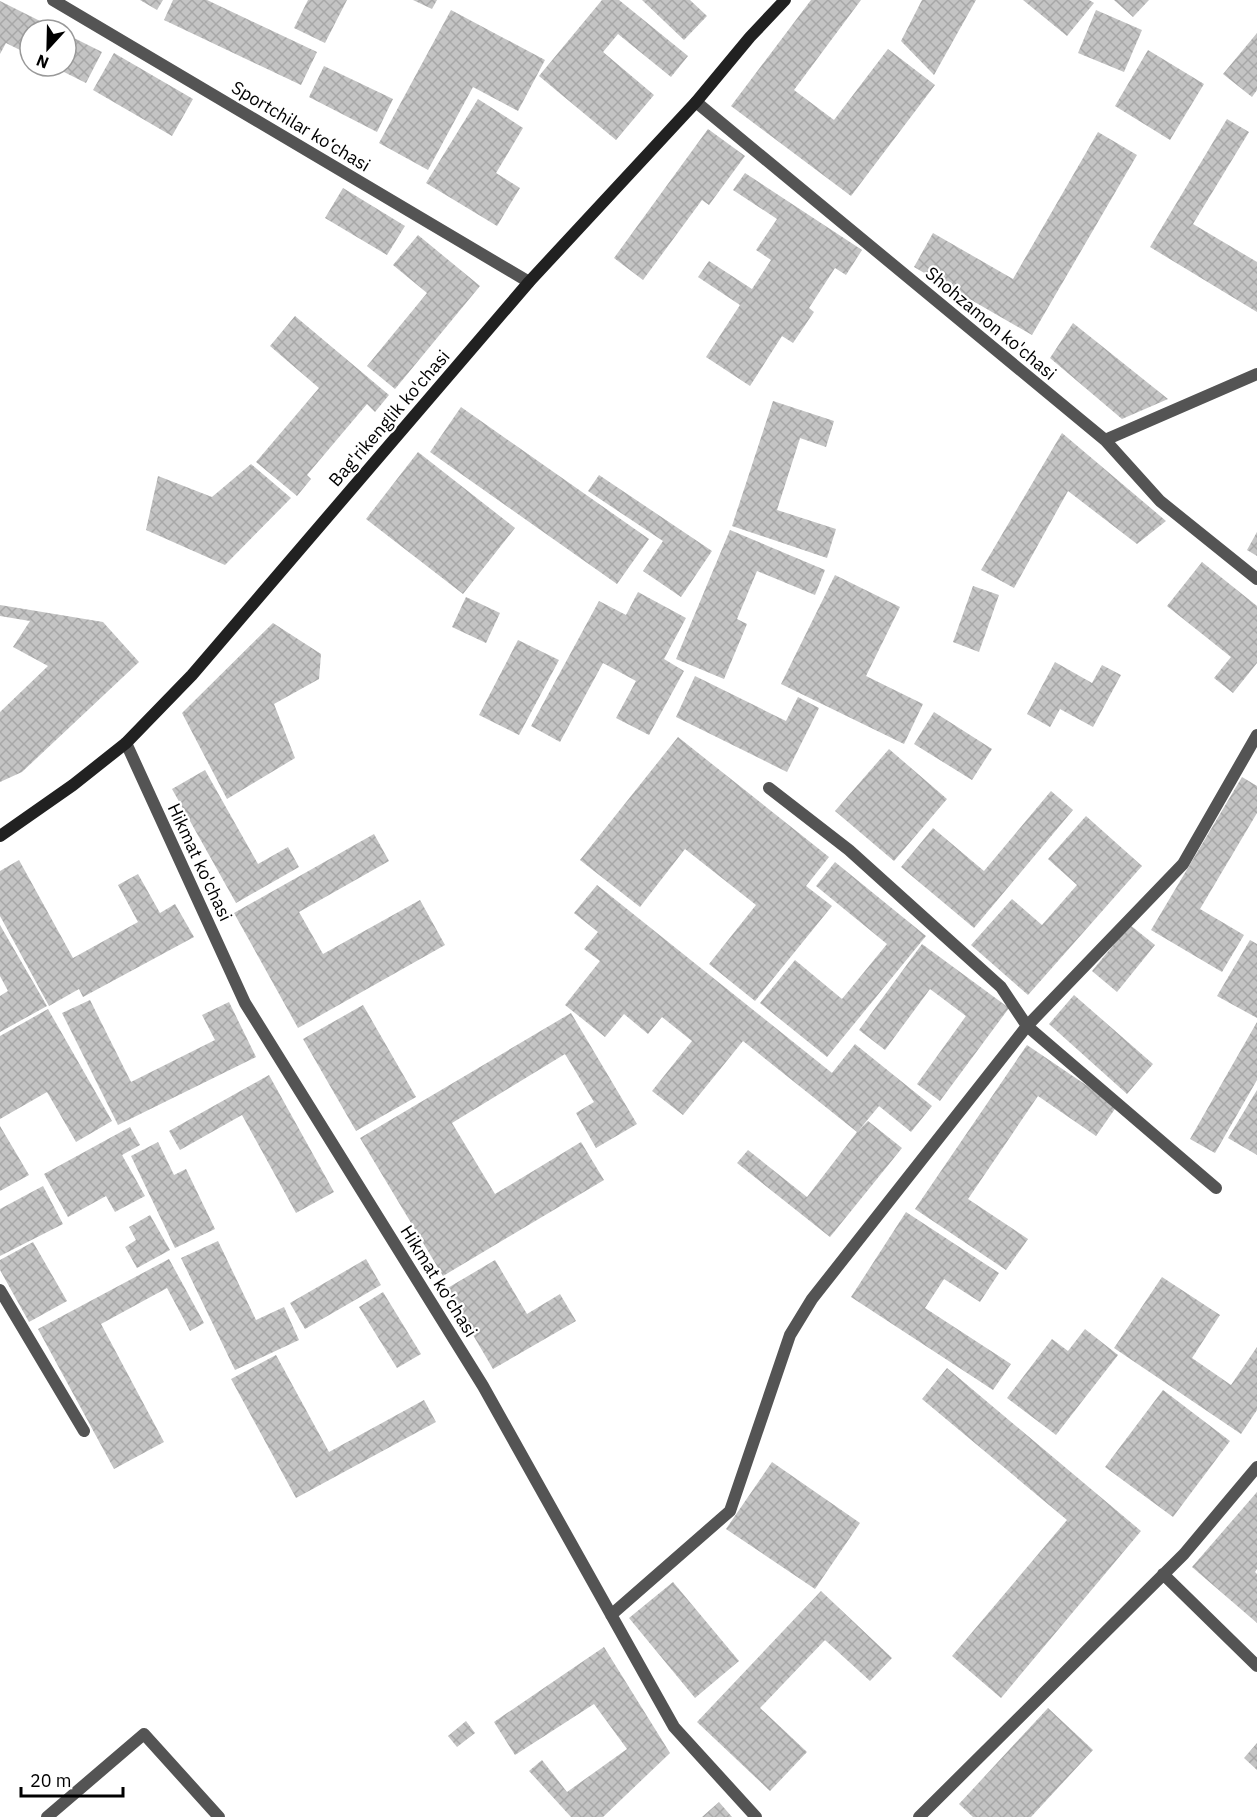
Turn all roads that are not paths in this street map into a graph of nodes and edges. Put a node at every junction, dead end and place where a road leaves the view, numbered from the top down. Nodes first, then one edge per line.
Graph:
1 (53, 0) edge
2 (785, 0) edge
3 (696, 102) junction
4 (530, 282) junction
5 (1257, 374) edge
6 (1105, 440) junction
7 (1257, 579) edge
8 (1257, 735) edge
9 (126, 743) junction
10 (769, 788) dead end
11 (0, 836) edge
12 (1027, 1026) junction
13 (1216, 1188) dead end
14 (0, 1290) edge
15 (84, 1431) dead end
16 (1257, 1467) edge
17 (1163, 1574) junction
18 (611, 1615) junction
19 (1257, 1666) edge
20 (47, 1817) edge
21 (219, 1817) edge
22 (756, 1817) edge
23 (919, 1817) edge

1 - 4 street, Sportchilar ko‘chasi
2 - 3 main road, Bag'rikenglik ko'chasi
3 - 4 main road, Bag'rikenglik ko'chasi
3 - 6 street, Shohzamon ko'chasi
4 - 9 main road, Bag'rikenglik ko'chasi
5 - 6 street
6 - 7 street, Shohzamon ko'chasi
8 - 12 street
9 - 11 main road, Bag'rikenglik ko'chasi
9 - 18 street, Hikmat ko'chasi
10 - 12 street
12 - 13 street
12 - 18 street
14 - 15 street
16 - 17 street
17 - 19 street
17 - 23 street
18 - 22 street, Hikmat ko'chasi
20 - 21 street

